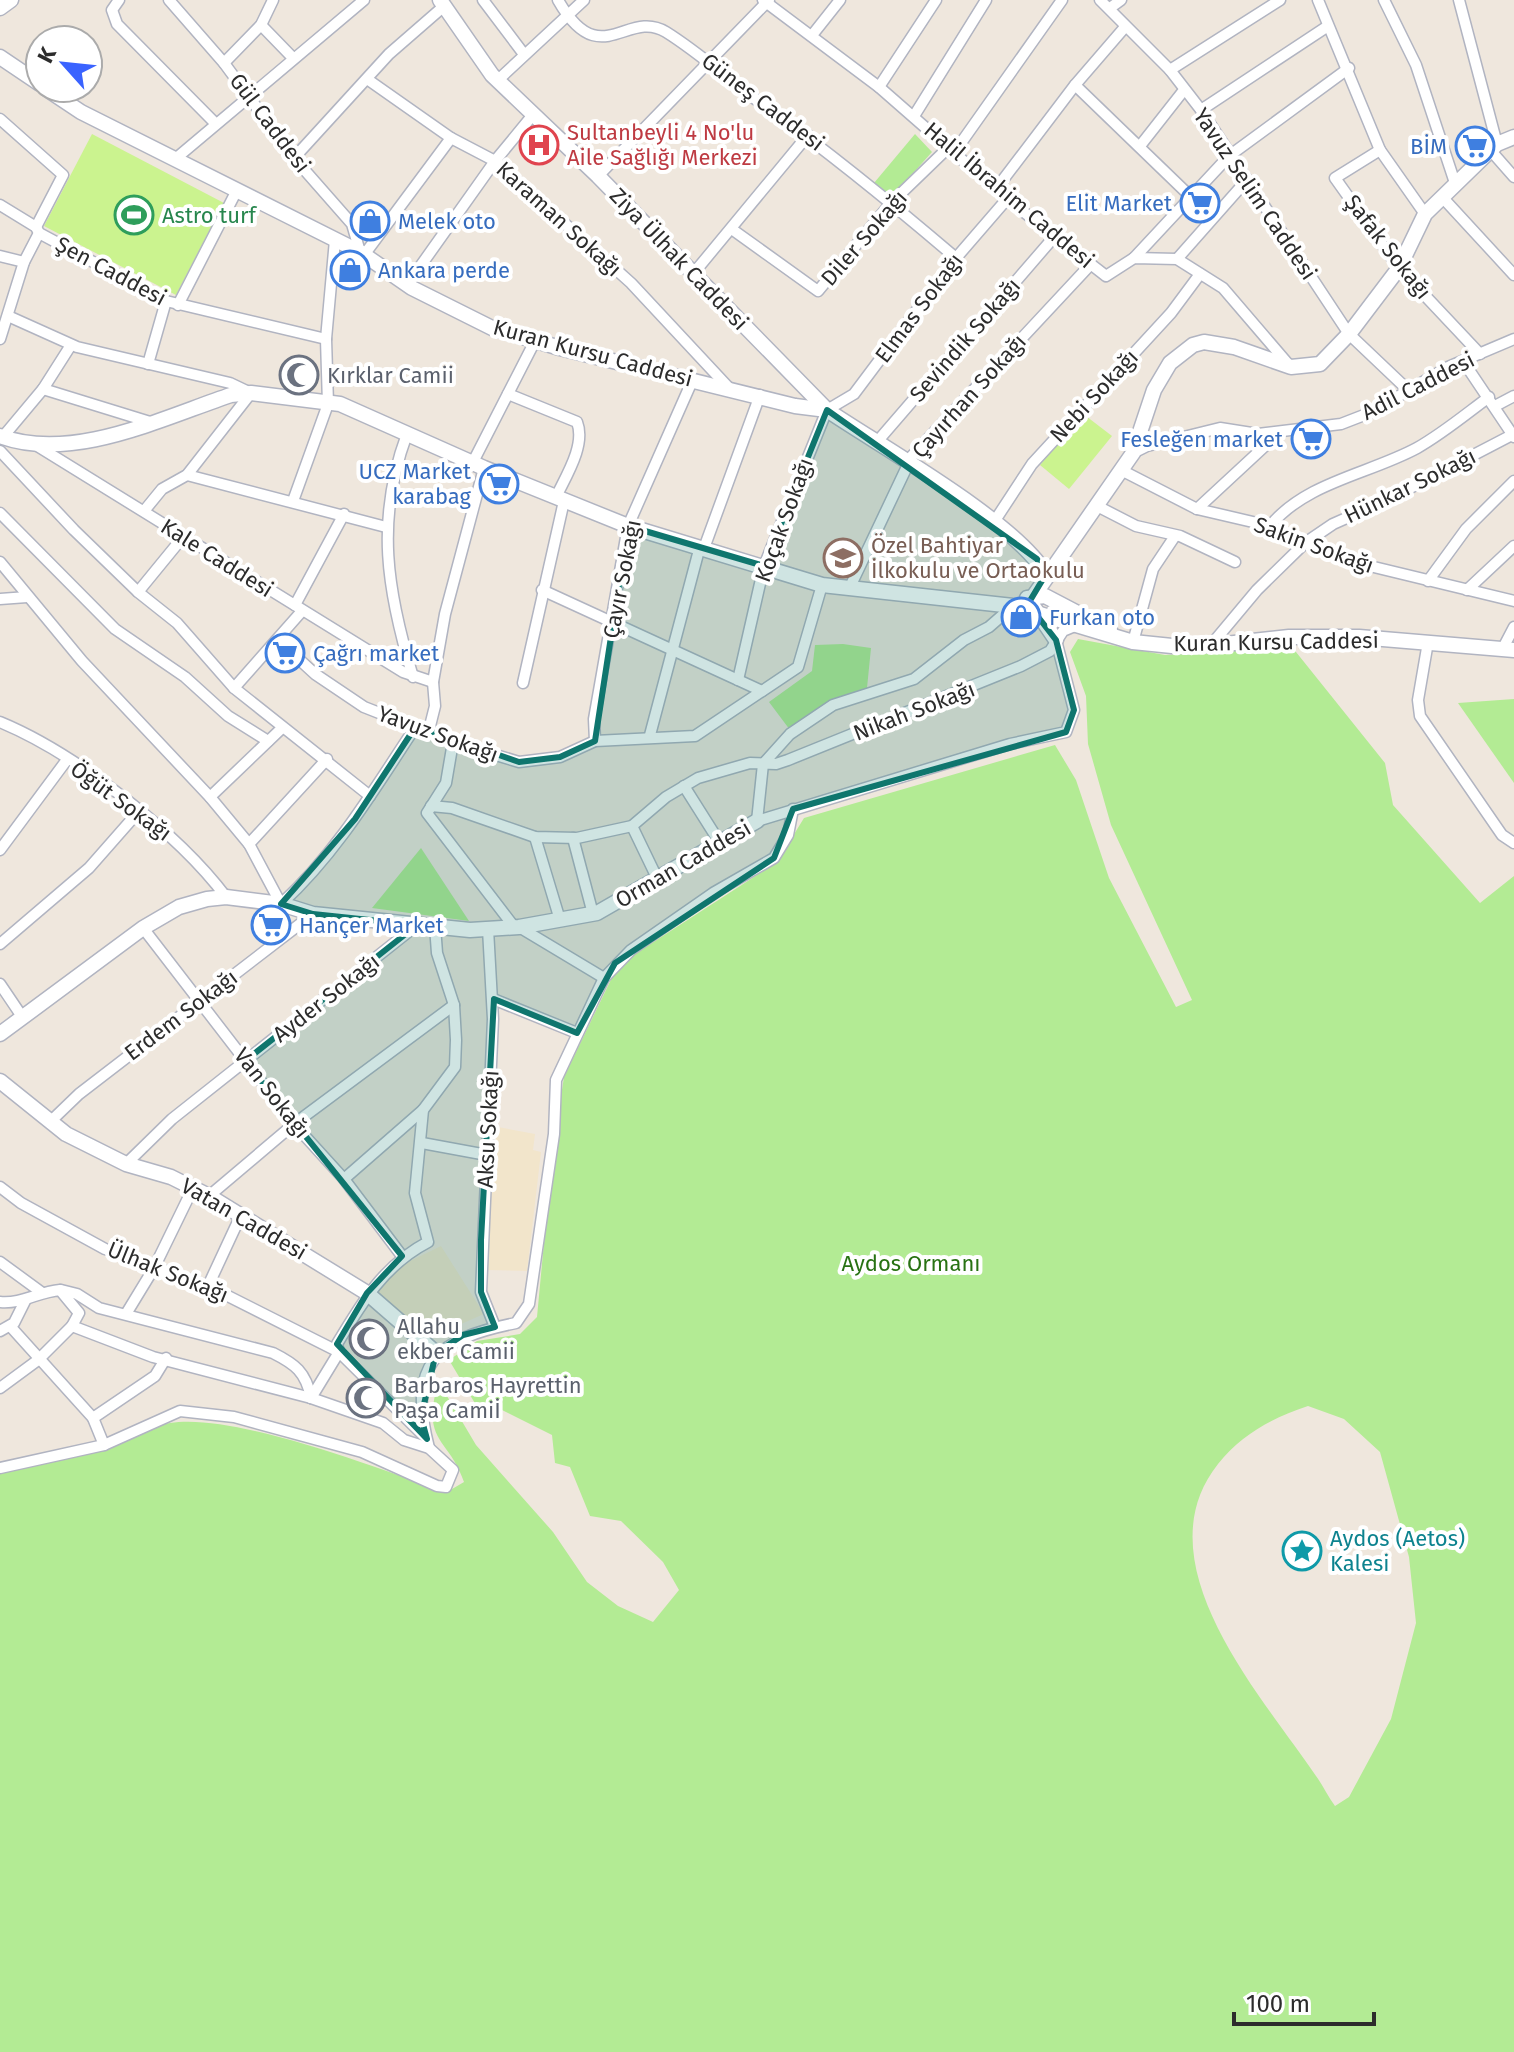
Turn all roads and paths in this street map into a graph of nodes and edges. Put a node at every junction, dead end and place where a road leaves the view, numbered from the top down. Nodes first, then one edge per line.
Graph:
1 (11, 0) edge
2 (119, 0) edge
3 (169, 0) edge
4 (273, 0) edge
5 (364, 0) edge
6 (483, 0) edge
7 (558, 0) edge
8 (584, 0) edge
9 (840, 0) edge
10 (936, 0) edge
11 (986, 0) edge
12 (1062, 0) edge
13 (1100, 0) edge
14 (1121, 0) edge
15 (1280, 0) edge
16 (1318, 0) edge
17 (1384, 0) edge
18 (1459, 0) edge
19 (767, 1) edge
20 (441, 4) edge
21 (0, 8) edge
22 (1110, 8) junction
23 (569, 16) junction
24 (261, 25) junction
25 (1328, 26) junction
26 (1125, 27) junction
27 (813, 34) junction
28 (523, 53) junction
29 (0, 57) edge
30 (293, 58) junction
31 (224, 63) junction
32 (709, 63) junction
33 (1349, 68) junction
34 (1170, 70) junction
35 (24, 73) edge
36 (367, 79) junction
37 (498, 80) junction
38 (1075, 85) junction
39 (879, 87) junction
40 (1184, 90) junction
41 (248, 95) junction
42 (69, 104) edge
43 (1201, 110) junction
44 (532, 116) junction
45 (914, 116) junction
46 (0, 119) edge
47 (216, 124) junction
48 (808, 135) junction
49 (1514, 137) edge
50 (451, 138) junction
51 (1140, 146) junction
52 (953, 148) junction
53 (1494, 148) junction
54 (1380, 150) junction
55 (1229, 156) junction
56 (294, 158) junction
57 (174, 160) junction
58 (495, 161) junction
59 (598, 176) junction
60 (1514, 177) edge
61 (1246, 181) junction
62 (1455, 183) junction
63 (996, 189) junction
64 (236, 192) junction
65 (1190, 196) junction
66 (1443, 198) junction
67 (1007, 199) junction
68 (891, 203) junction
69 (0, 205) edge
70 (1425, 214) junction
71 (38, 230) junction
72 (733, 230) junction
73 (1054, 237) junction
74 (335, 240) junction
75 (362, 254) junction
76 (0, 256) edge
77 (956, 258) junction
78 (1134, 258) junction
79 (1177, 259) junction
80 (24, 262) junction
81 (1091, 264) junction
82 (1399, 268) junction
83 (693, 274) junction
84 (1200, 274) junction
85 (1514, 275) edge
86 (407, 285) junction
87 (166, 301) junction
88 (178, 305) junction
89 (8, 316) junction
90 (1349, 334) junction
91 (0, 339) edge
92 (326, 339) junction
93 (1514, 339) edge
94 (535, 341) junction
95 (71, 345) junction
96 (1480, 354) junction
97 (1463, 361) junction
98 (148, 364) junction
99 (1291, 367) junction
100 (693, 379) junction
101 (728, 387) junction
102 (43, 389) junction
103 (1408, 390) junction
104 (251, 393) junction
105 (508, 394) junction
106 (760, 395) junction
107 (1514, 396) edge
108 (1492, 402) junction
109 (328, 404) junction
110 (827, 410) junction
111 (150, 422) junction
112 (1279, 433) junction
113 (407, 434) junction
114 (1513, 436) edge
115 (1, 442) edge
116 (876, 443) junction
117 (39, 447) junction
118 (1133, 453) junction
119 (908, 464) junction
120 (479, 465) junction
121 (1121, 470) junction
122 (187, 475) junction
123 (1514, 481) edge
124 (560, 499) junction
125 (293, 501) junction
126 (1099, 507) junction
127 (1197, 509) junction
128 (144, 511) junction
129 (0, 513) edge
130 (344, 514) junction
131 (994, 522) junction
132 (628, 526) junction
133 (1270, 526) junction
134 (386, 527) junction
135 (1175, 536) junction
136 (183, 537) junction
137 (1305, 543) junction
138 (1514, 546) edge
139 (701, 550) junction
140 (0, 562) edge
141 (1235, 562) dead end
142 (764, 566) junction
143 (1046, 574) junction
144 (1428, 581) junction
145 (822, 585) junction
146 (850, 587) junction
147 (542, 590) junction
148 (1467, 590) junction
149 (138, 592) junction
150 (1039, 596) junction
151 (27, 597) junction
152 (0, 599) edge
153 (1514, 601) edge
154 (1013, 606) junction
155 (298, 608) junction
156 (1045, 617) junction
157 (613, 625) junction
158 (1075, 626) junction
159 (1514, 627) edge
160 (1056, 640) junction
161 (279, 641) junction
162 (1133, 642) junction
163 (1428, 642) junction
164 (1211, 645) junction
165 (1509, 649) edge
166 (670, 651) junction
167 (413, 677) junction
168 (738, 680) junction
169 (433, 682) junction
170 (523, 683) dead end
171 (234, 688) junction
172 (762, 691) junction
173 (0, 722) edge
174 (416, 726) junction
175 (281, 729) junction
176 (429, 730) junction
177 (650, 735) junction
178 (268, 741) junction
179 (595, 741) junction
180 (453, 742) junction
181 (327, 759) junction
182 (66, 761) junction
183 (763, 764) junction
184 (684, 786) junction
185 (370, 796) junction
186 (210, 797) junction
187 (793, 809) junction
188 (140, 810) junction
189 (429, 810) junction
190 (757, 821) junction
191 (632, 826) junction
192 (535, 837) junction
193 (573, 838) junction
194 (720, 843) junction
195 (1514, 843) edge
196 (249, 844) junction
197 (0, 850) edge
198 (658, 880) junction
199 (226, 897) junction
200 (281, 904) junction
201 (313, 914) junction
202 (593, 914) junction
203 (560, 920) junction
204 (417, 925) junction
205 (435, 926) junction
206 (517, 927) junction
207 (143, 928) junction
208 (488, 929) junction
209 (0, 944) edge
210 (604, 978) junction
211 (0, 984) edge
212 (493, 999) junction
213 (201, 1000) junction
214 (454, 1005) junction
215 (23, 1018) junction
216 (577, 1033) junction
217 (0, 1034) edge
218 (245, 1061) junction
219 (0, 1081) edge
220 (423, 1110) junction
221 (52, 1120) junction
222 (294, 1124) junction
223 (422, 1143) junction
224 (487, 1155) junction
225 (126, 1164) junction
226 (344, 1179) junction
227 (0, 1187) edge
228 (193, 1188) junction
229 (209, 1196) junction
230 (241, 1215) junction
231 (402, 1256) junction
232 (0, 1262) edge
233 (154, 1268) junction
234 (208, 1286) junction
235 (60, 1290) junction
236 (41, 1292) junction
237 (367, 1293) junction
238 (25, 1301) junction
239 (0, 1302) edge
240 (126, 1314) junction
241 (72, 1326) junction
242 (495, 1327) junction
243 (5, 1328) edge
244 (339, 1352) junction
245 (436, 1353) junction
246 (166, 1358) junction
247 (38, 1360) junction
248 (0, 1388) edge
249 (311, 1398) junction
250 (93, 1418) junction
251 (428, 1444) junction
252 (104, 1445) junction
253 (0, 1468) edge

1 - 21 street
2 - 47 street
3 - 31 street, Gül Caddesi
4 - 24 street
5 - 30 street
6 - 28 street
7 - 23 street, Güneş Caddesi
8 - 23 street
9 - 27 street
10 - 39 street
11 - 45 street
12 - 52 street, Diler Sokağı
13 - 22 street, Yavuz Selim Caddesi
14 - 22 street
15 - 34 street
16 - 25 street
17 - 62 street
18 - 53 street
19 - 27 street, Halil İbrahim Caddesi
19 - 32 street
20 - 36 street
20 - 37 street, Ziya Ülhak Caddesi
22 - 26 street, Yavuz Selim Caddesi
23 - 28 street
23 - 32 street, Güneş Caddesi
24 - 30 street
24 - 31 street
25 - 33 street
25 - 43 street
26 - 34 street, Yavuz Selim Caddesi
26 - 38 street
27 - 39 street, Halil İbrahim Caddesi
28 - 37 street
29 - 35 street
30 - 41 street
31 - 41 street, Gül Caddesi
32 - 48 street, Güneş Caddesi
32 - 59 street
33 - 54 street
33 - 55 street
34 - 40 street, Yavuz Selim Caddesi
36 - 50 street, Karaman Sokağı
36 - 56 street
37 - 44 street, Ziya Ülhak Caddesi
38 - 51 street
38 - 63 street
39 - 45 street, Halil İbrahim Caddesi
40 - 43 street, Yavuz Selim Caddesi
40 - 51 street
41 - 47 street
41 - 56 street, Gül Caddesi
42 - 57 street, Kuran Kursu Caddesi
43 - 55 street, Yavuz Selim Caddesi
44 - 58 street
44 - 59 street, Ziya Ülhak Caddesi
45 - 52 street, Halil İbrahim Caddesi
46 - 71 street
47 - 57 street
48 - 68 street, Güneş Caddesi
48 - 72 street
49 - 53 street
50 - 58 street, Karaman Sokağı
50 - 75 street
51 - 65 street
52 - 63 street, Halil İbrahim Caddesi
52 - 68 street, Diler Sokağı
53 - 60 street
53 - 62 street
54 - 70 street
54 - 82 street, Şafak Sokağı
55 - 61 street, Yavuz Selim Caddesi
55 - 65 street
56 - 75 street, Gül Caddesi
57 - 64 street, Kuran Kursu Caddesi
58 - 86 street
58 - 101 street, Karaman Sokağı
59 - 83 street, Ziya Ülhak Caddesi
61 - 79 street
61 - 90 street, Yavuz Selim Caddesi
62 - 66 street
63 - 67 street, Halil İbrahim Caddesi
64 - 74 street, Kuran Kursu Caddesi
64 - 88 street
65 - 78 street
66 - 70 street
66 - 85 street
67 - 73 street, Halil İbrahim Caddesi
67 - 77 street, Elmas Sokağı
68 - 72 street, Diler Sokağı
68 - 77 street, Güneş Caddesi
69 - 71 street, Şen Caddesi
70 - 82 street
71 - 80 street
71 - 87 street, Şen Caddesi
72 - 83 street
73 - 81 street, Halil İbrahim Caddesi
73 - 116 street, Sevindik Sokağı
74 - 75 street, Kuran Kursu Caddesi
74 - 92 street
75 - 86 street, Kuran Kursu Caddesi
76 - 80 street
77 - 110 street, Elmas Sokağı
78 - 79 street, Halil İbrahim Caddesi
78 - 81 street, Halil İbrahim Caddesi
79 - 84 street
80 - 89 street
81 - 119 street, Çayırhan Sokağı
82 - 90 street
82 - 96 street, Şafak Sokağı
83 - 110 street, Ziya Ülhak Caddesi
84 - 99 street
84 - 131 street, Nebi Sokağı
86 - 94 street, Kuran Kursu Caddesi
87 - 88 street, Şen Caddesi
87 - 98 street
88 - 92 street, Şen Caddesi
89 - 91 street
89 - 95 street
90 - 99 street
90 - 103 street, Yavuz Selim Caddesi
92 - 109 street
93 - 96 street, Adil Caddesi
94 - 100 street, Kuran Kursu Caddesi
94 - 105 street
95 - 98 street
95 - 102 street
96 - 97 street, Adil Caddesi
97 - 103 street, Adil Caddesi
97 - 108 street
98 - 104 street
99 - 118 street
100 - 101 street, Kuran Kursu Caddesi
100 - 132 street, Çayır Sokağı
101 - 106 street, Kuran Kursu Caddesi
102 - 111 street
102 - 115 street
103 - 112 street, Adil Caddesi
104 - 109 street, Kuran Kursu Caddesi
104 - 111 street
104 - 122 street
105 - 120 street
105 - 124 street
106 - 110 street, Kuran Kursu Caddesi
106 - 139 street
107 - 108 street
108 - 114 street
108 - 133 street
109 - 113 street, Kuran Kursu Caddesi
109 - 125 street
110 - 116 street, Kuran Kursu Caddesi
110 - 142 street, Koçak Sokağı
111 - 117 street
112 - 118 street, Adil Caddesi
112 - 127 street
113 - 120 street, Kuran Kursu Caddesi
113 - 134 street
114 - 137 street, Hünkar Sokağı
115 - 117 street, Kale Caddesi
115 - 149 street
116 - 119 street, Kuran Kursu Caddesi
117 - 128 street, Kale Caddesi
118 - 121 street
119 - 131 street, Kuran Kursu Caddesi
119 - 146 street, Çayırhan Sokağı
120 - 124 street, Kuran Kursu Caddesi
120 - 169 street
121 - 126 street
121 - 127 street, Sakin Sokağı
122 - 125 street
122 - 128 street
123 - 144 street
124 - 132 street, Kuran Kursu Caddesi
124 - 147 street
125 - 130 street
126 - 135 street
126 - 143 street
127 - 133 street, Sakin Sokağı
128 - 136 street, Kale Caddesi
129 - 178 street
130 - 134 street
130 - 155 street
131 - 143 street, Kuran Kursu Caddesi
132 - 139 street, Kuran Kursu Caddesi
132 - 157 street, Çayır Sokağı
133 - 137 street, Sakin Sokağı
134 - 167 street
135 - 141 street
135 - 162 street
136 - 149 street
136 - 155 street, Kale Caddesi
137 - 144 street, Sakin Sokağı
137 - 164 street, Hünkar Sokağı
138 - 148 street
139 - 142 street, Kuran Kursu Caddesi
139 - 166 street
140 - 151 street
142 - 145 street, Kuran Kursu Caddesi
142 - 168 street, Koçak Sokağı
143 - 150 street
144 - 148 street, Sakin Sokağı
145 - 146 street, Kuran Kursu Caddesi
145 - 172 street, Yavuz Sokağı
146 - 154 street, Kuran Kursu Caddesi
147 - 157 street
147 - 170 street
148 - 153 street, Sakin Sokağı
149 - 171 street
150 - 154 street
150 - 156 street
150 - 162 street, Kuran Kursu Caddesi
151 - 152 street
151 - 186 street
154 - 156 street, Kuran Kursu Caddesi
154 - 183 street
155 - 161 street
155 - 167 street, Kale Caddesi
156 - 158 street, Kuran Kursu Caddesi
156 - 160 street
157 - 166 street
157 - 179 street, Çayır Sokağı
158 - 160 street, Nikah Sokağı
158 - 162 street, Kuran Kursu Caddesi
159 - 165 street
160 - 183 street, Nikah Sokağı
160 - 187 street, Orman Caddesi
161 - 171 street
161 - 174 street, Yavuz Sokağı
162 - 164 street, Kuran Kursu Caddesi
163 - 164 street, Kuran Kursu Caddesi
163 - 165 street, Kuran Kursu Caddesi
163 - 195 street
166 - 168 street
166 - 177 street
167 - 169 street, Kale Caddesi
168 - 172 street
169 - 176 street
171 - 175 street
172 - 177 street, Yavuz Sokağı
173 - 182 street, Öğüt Sokağı
174 - 176 street, Yavuz Sokağı
174 - 185 street
175 - 178 street
175 - 181 street
176 - 180 street, Yavuz Sokağı
177 - 179 street, Yavuz Sokağı
178 - 186 street
179 - 180 street, Yavuz Sokağı
180 - 189 street
181 - 185 street
181 - 196 street
182 - 188 street, Öğüt Sokağı
182 - 197 street
183 - 184 street, Nikah Sokağı
183 - 190 street
184 - 191 street, Nikah Sokağı
184 - 194 street
185 - 200 street
186 - 196 street
187 - 190 street, Orman Caddesi
187 - 210 street
188 - 199 street, Öğüt Sokağı
188 - 209 street
189 - 192 street
189 - 206 street
190 - 194 street, Orman Caddesi
191 - 193 street
191 - 198 street
192 - 193 street
192 - 203 street
193 - 202 street
194 - 198 street, Orman Caddesi
196 - 200 street
198 - 202 street, Orman Caddesi
199 - 200 street, Orman Caddesi
199 - 207 street, Orman Caddesi
200 - 201 street, Orman Caddesi
201 - 204 street, Orman Caddesi
201 - 213 street, Erdem Sokağı
202 - 203 street, Orman Caddesi
203 - 206 street, Orman Caddesi
204 - 205 street, Orman Caddesi
204 - 218 street, Ayder Sokağı
205 - 208 street, Orman Caddesi
205 - 214 street
206 - 208 street, Orman Caddesi
206 - 210 street
207 - 213 street, Van Sokağı
207 - 215 street, Orman Caddesi
208 - 212 street, Aksu Sokağı
210 - 216 street
211 - 215 street
212 - 216 street
212 - 224 street, Aksu Sokağı
213 - 218 street, Van Sokağı
213 - 221 street, Erdem Sokağı
214 - 220 street
214 - 222 street
215 - 217 street, Orman Caddesi
216 - 242 street
218 - 222 street, Van Sokağı
218 - 225 street, Ayder Sokağı
219 - 221 street, Vatan Caddesi
220 - 223 street
220 - 226 street
221 - 225 street, Vatan Caddesi
222 - 226 street, Van Sokağı
222 - 229 street
223 - 224 street
223 - 231 street
224 - 242 street, Aksu Sokağı
225 - 228 street, Vatan Caddesi
226 - 231 street, Van Sokağı
227 - 233 street, Ülhak Sokağı
228 - 229 street, Vatan Caddesi
228 - 233 street
229 - 230 street, Vatan Caddesi
230 - 234 street
230 - 237 street, Vatan Caddesi
231 - 237 street
232 - 236 street
233 - 234 street, Ülhak Sokağı
233 - 240 street
234 - 244 street, Ülhak Sokağı
235 - 236 street
235 - 240 street
235 - 241 street
236 - 238 street
237 - 244 street
237 - 245 street, Vatan Caddesi
238 - 239 street
238 - 243 street
240 - 249 street
241 - 246 street
241 - 247 street
242 - 245 street
243 - 247 street
244 - 249 street
244 - 251 street, Ülhak Sokağı
245 - 251 street
246 - 249 street
246 - 250 street
247 - 248 street
247 - 250 street
249 - 251 street
250 - 252 street
251 - 252 street, Ülhak Sokağı
252 - 253 street

